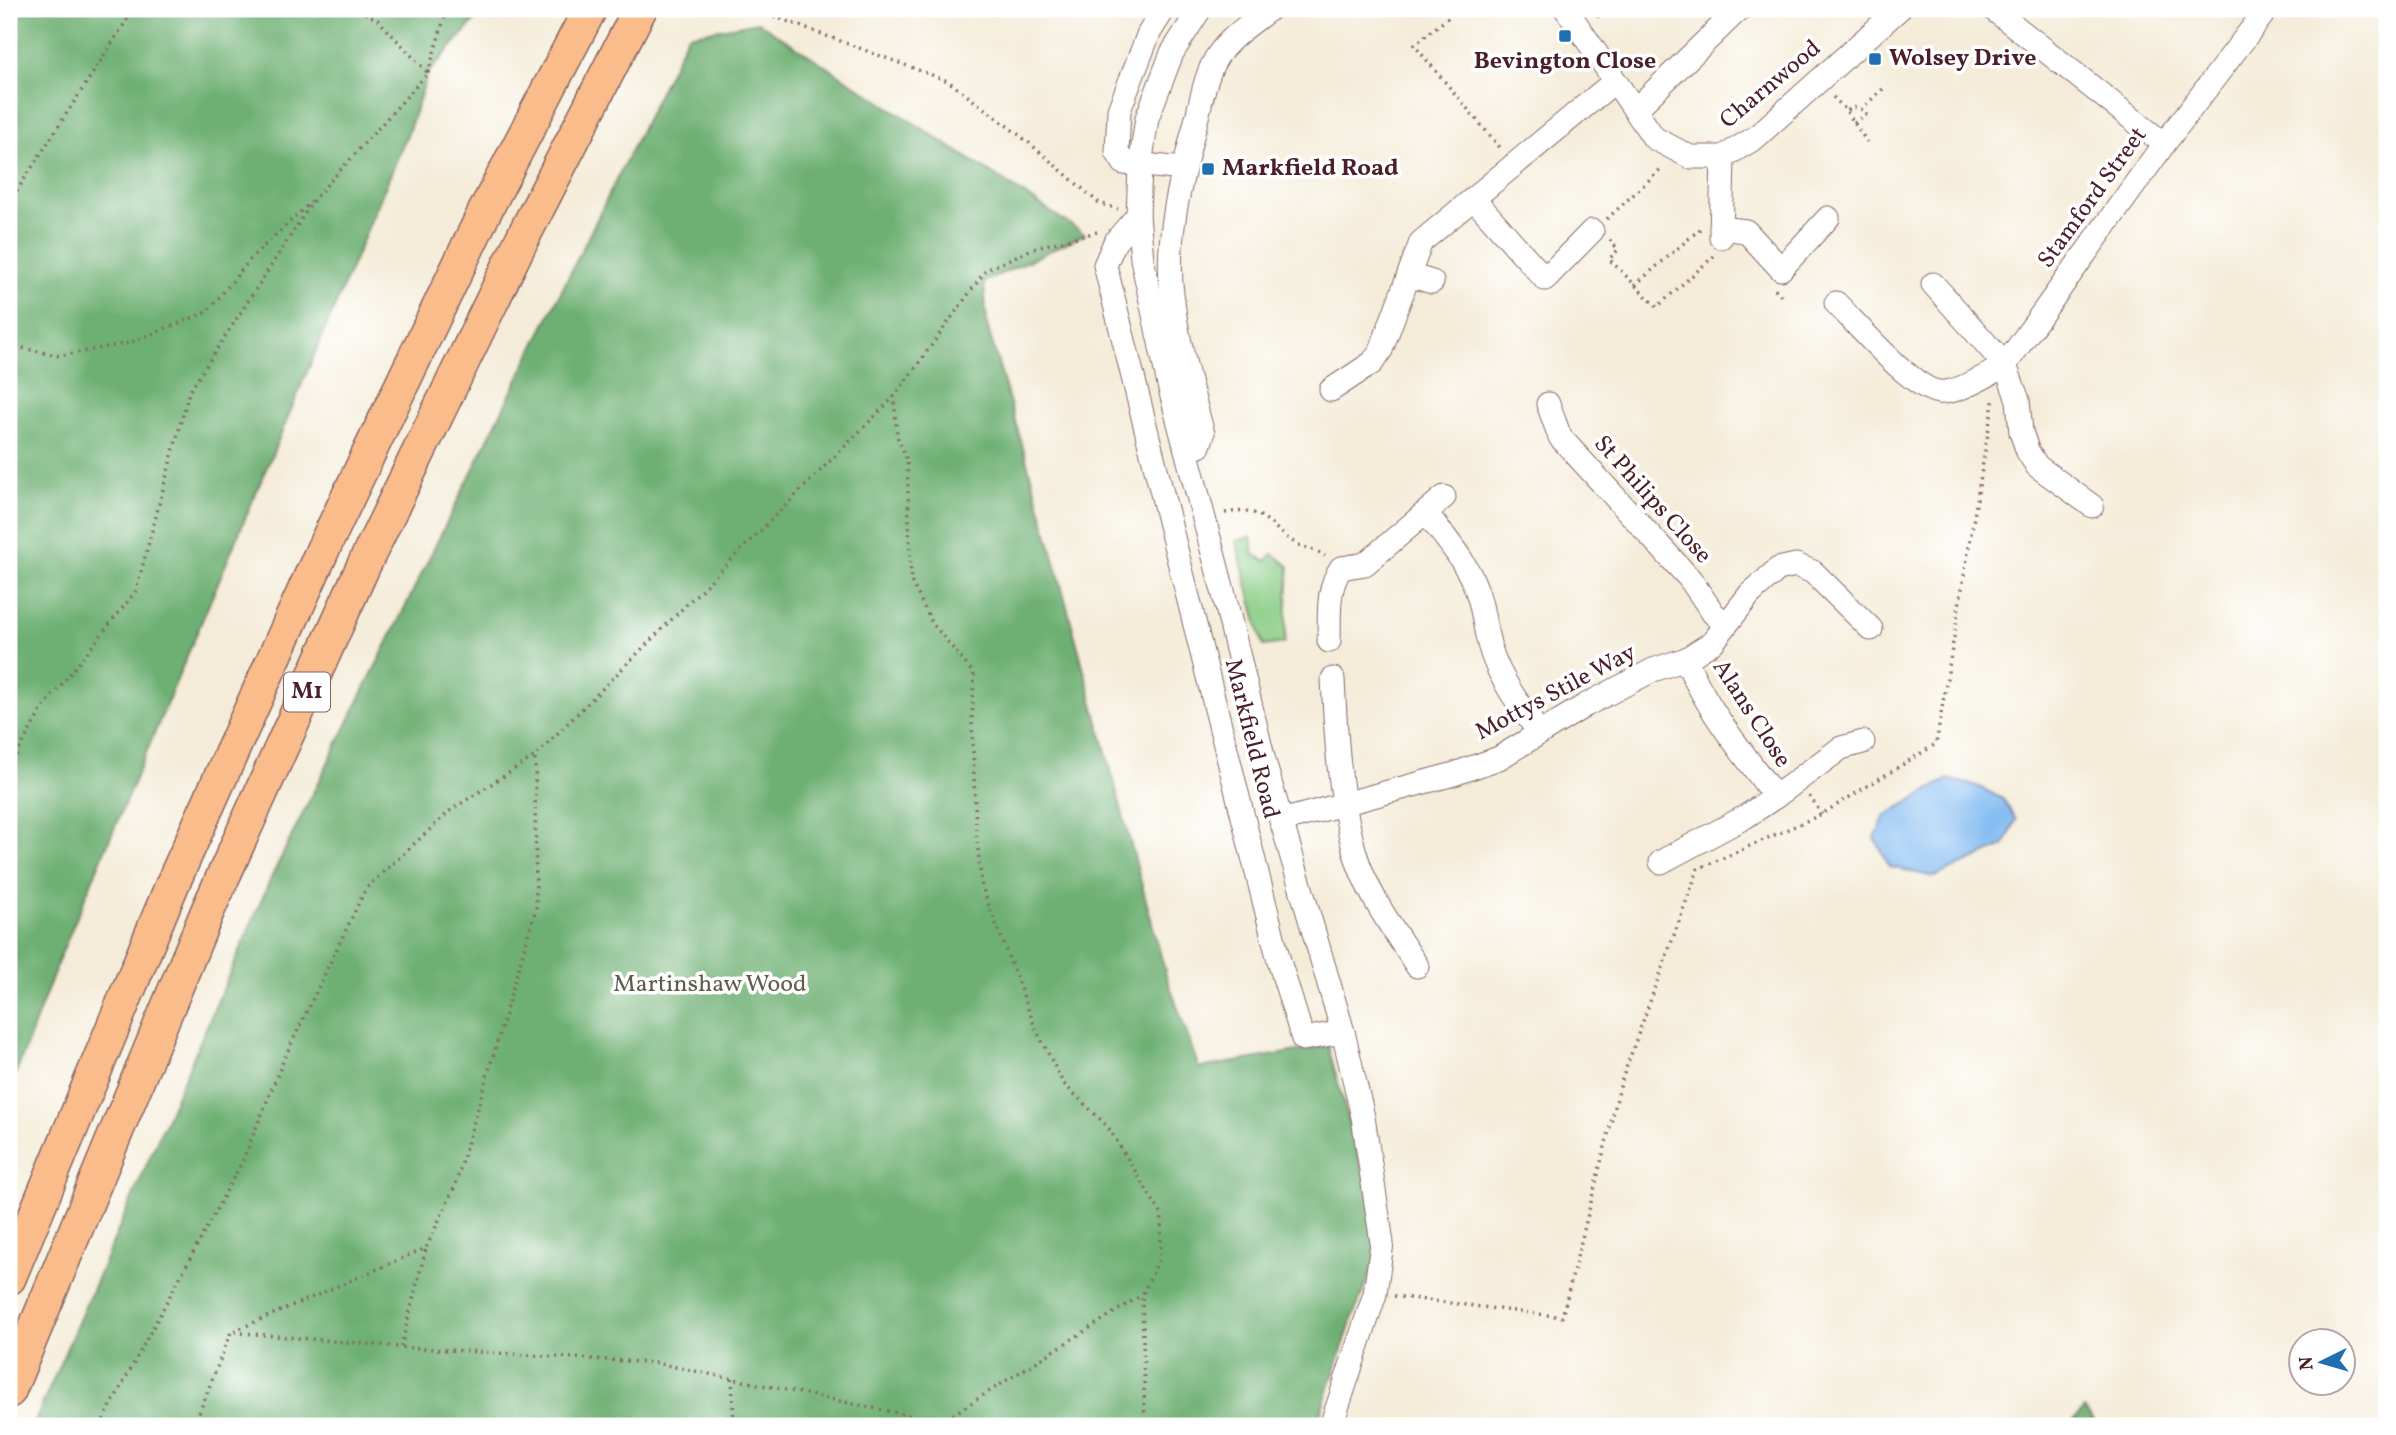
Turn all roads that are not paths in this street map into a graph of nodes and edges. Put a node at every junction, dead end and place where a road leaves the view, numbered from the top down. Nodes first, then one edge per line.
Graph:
1 (590, 9) edge
2 (640, 9) edge
3 (1164, 9) edge
4 (1200, 9) edge
5 (1566, 9) edge
6 (1739, 9) edge
7 (1899, 9) edge
8 (1993, 9) edge
9 (2267, 9) edge
10 (1261, 11) edge
11 (1615, 81) junction
12 (1635, 110) junction
13 (2164, 144) junction
14 (1723, 157) junction
15 (1140, 166) junction
16 (1184, 169) junction
17 (1474, 199) junction
18 (1138, 215) junction
19 (1828, 218) dead end
20 (1595, 229) road end
21 (1409, 275) junction
22 (1432, 282) dead end
23 (1933, 284) dead end
24 (1836, 303) dead end
25 (2005, 365) junction
26 (1331, 390) dead end
27 (1548, 404) dead end
28 (1187, 451) junction
29 (1444, 497) dead end
30 (2092, 506) dead end
31 (1427, 514) junction
32 (1726, 625) junction
33 (1871, 629) dead end
34 (1329, 641) dead end
35 (1686, 659) junction
36 (1334, 679) dead end
37 (1540, 733) junction
38 (1863, 741) dead end
39 (1775, 797) junction
40 (1344, 803) junction
41 (1281, 821) junction
42 (1661, 862) dead end
43 (1417, 966) dead end
44 (1343, 1032) junction
45 (9, 1278) edge
46 (9, 1391) edge
47 (1331, 1426) edge

1 - 45 highway, M1
2 - 46 highway, M1
3 - 15 street
4 - 15 street, Markfield Road
5 - 11 street, Charnwood
6 - 12 street
7 - 14 street, Charnwood
8 - 13 street
9 - 13 street, Stamford Street
10 - 16 street
11 - 12 street, Charnwood
11 - 17 street
12 - 14 street, Charnwood
13 - 25 street, Stamford Street
14 - 19 street
15 - 16 street
15 - 18 street, Markfield Road
16 - 28 street
17 - 20 street
17 - 21 street
18 - 28 street, Markfield Road
18 - 44 street, Markfield Road
21 - 22 street
21 - 26 street
23 - 25 street
24 - 25 street
25 - 30 street
27 - 32 street, St Philips Close
28 - 41 street, Markfield Road
29 - 31 street
31 - 34 street
31 - 37 street
32 - 33 street, Mottys Stile Way
32 - 35 street, Mottys Stile Way
35 - 37 street, Mottys Stile Way
35 - 39 street, Alans Close
36 - 40 street
37 - 40 street, Mottys Stile Way
38 - 39 street
39 - 42 street
40 - 41 street, Mottys Stile Way
40 - 43 street
41 - 44 street, Markfield Road
44 - 47 street, Markfield Road

